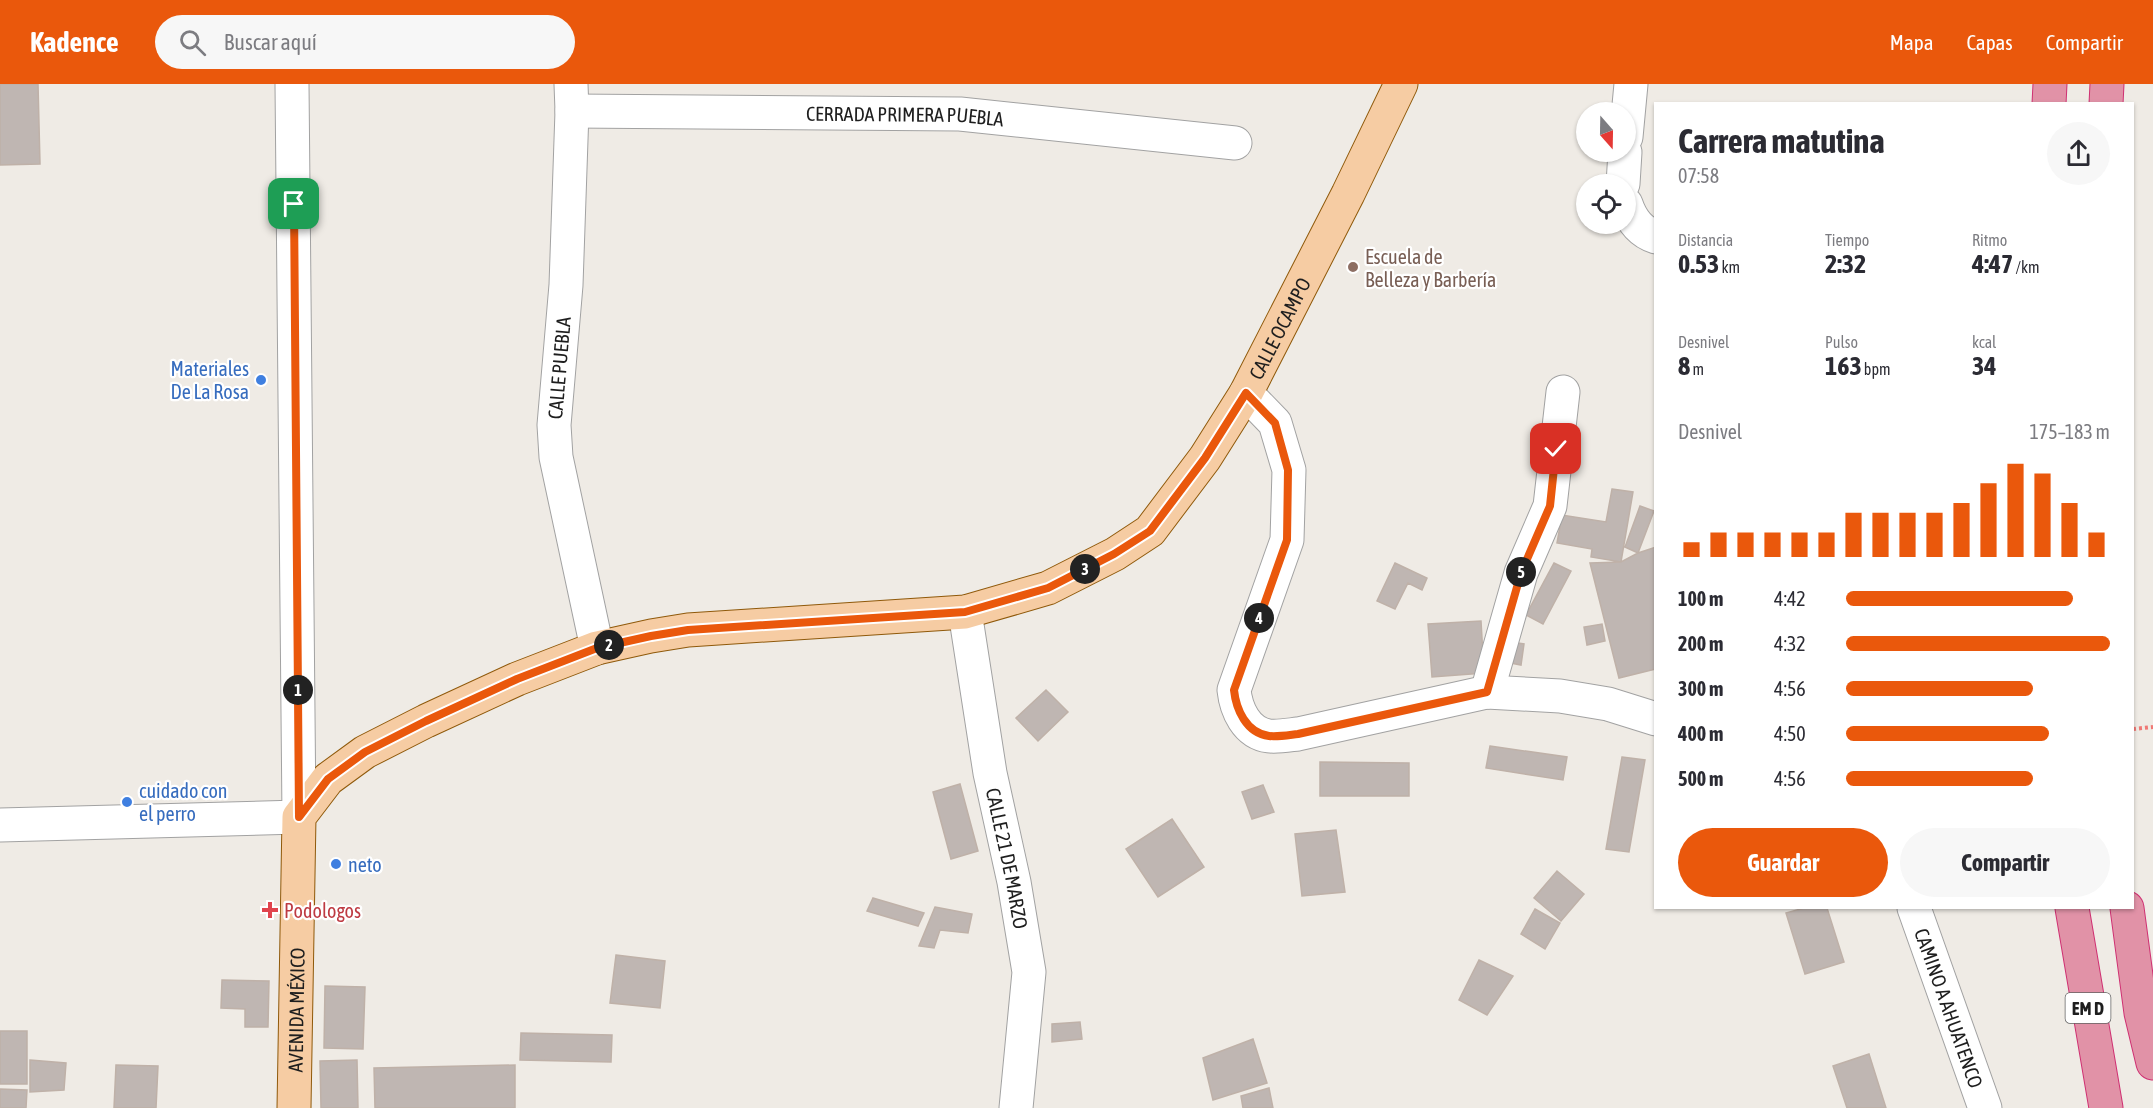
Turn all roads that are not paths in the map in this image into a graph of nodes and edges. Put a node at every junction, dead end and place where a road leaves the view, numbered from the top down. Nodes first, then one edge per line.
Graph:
1 (292, 84) edge
2 (1401, 84) edge
3 (1631, 84) edge
4 (2050, 84) edge
5 (2106, 84) edge
6 (571, 98) edge
7 (1629, 102) edge
8 (2049, 102) edge
9 (2106, 102) edge
10 (1235, 143) dead end
11 (1636, 223) edge
12 (1654, 236) edge
13 (1563, 392) dead end
14 (1246, 393) junction
15 (965, 612) junction
16 (597, 648) junction
17 (1487, 692) junction
18 (1654, 717) edge
19 (299, 817) junction
20 (0, 825) edge
21 (1914, 909) edge
22 (2072, 909) edge
23 (2127, 909) edge
24 (2153, 1063) edge
25 (294, 1108) edge
26 (1016, 1108) edge
27 (1985, 1108) edge
28 (2106, 1108) edge

1 - 19 street, AVENIDA MÉXICO
2 - 14 main road, CALLE OCAMPO
3 - 7 street
4 - 8 highway
5 - 9 highway
6 - 10 street, CERRADA PRIMERA PUEBLA
6 - 16 street, CALLE PUEBLA
11 - 12 street
13 - 17 street
14 - 15 main road, CALLE OCAMPO
14 - 17 street
15 - 16 main road, CALLE OCAMPO
15 - 26 street, CALLE 21 DE MARZO
16 - 19 main road, CALLE OCAMPO
17 - 18 street
19 - 20 street
19 - 25 main road, AVENIDA MÉXICO
21 - 27 street, CAMINO A AHUATENCO
22 - 28 highway, EM D
23 - 24 highway, EM D

